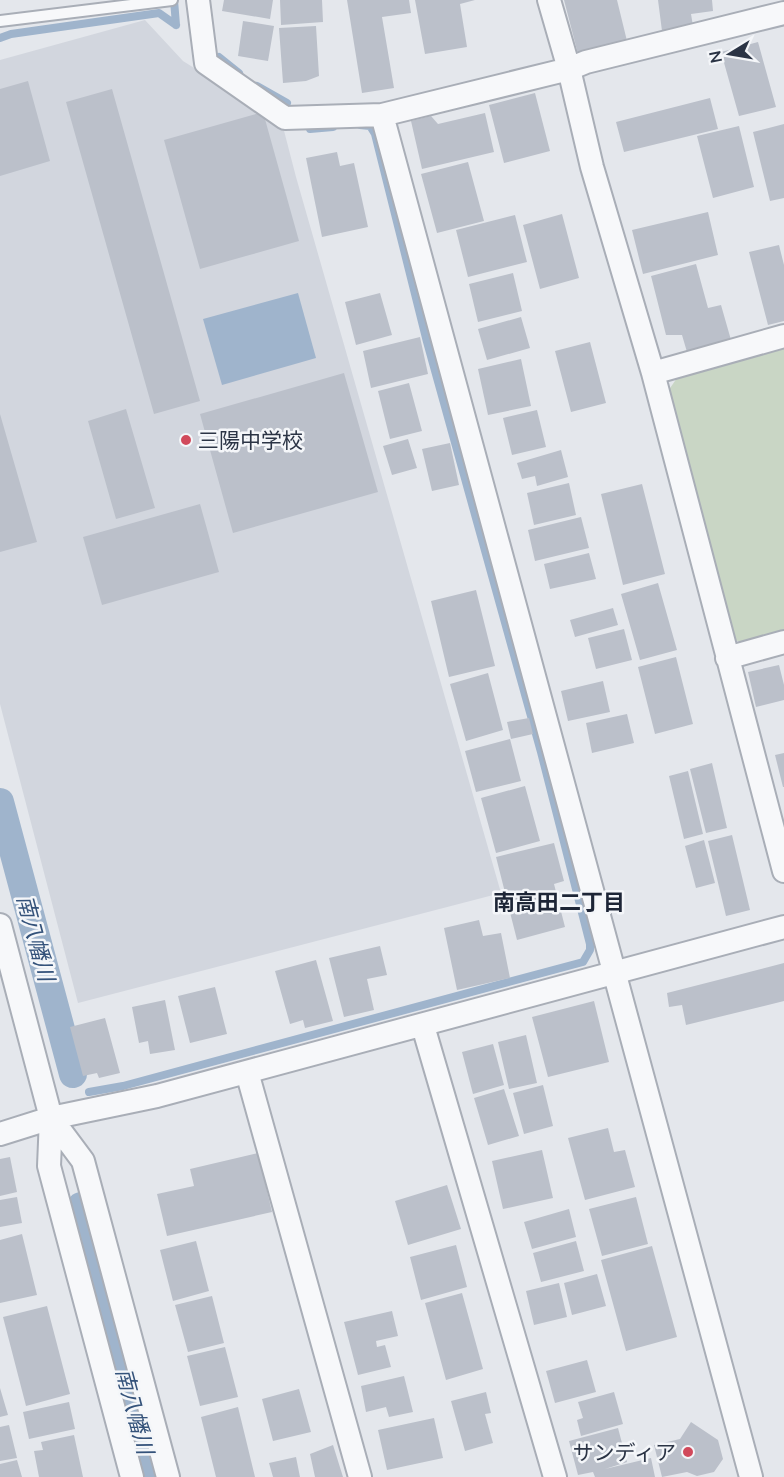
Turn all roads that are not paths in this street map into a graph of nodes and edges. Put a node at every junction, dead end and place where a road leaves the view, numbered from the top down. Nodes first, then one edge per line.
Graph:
1 (166, 0) edge
2 (172, 0) edge
3 (198, 0) edge
4 (549, 0) edge
5 (784, 13) edge
6 (0, 21) edge
7 (569, 69) junction
8 (382, 115) junction
9 (784, 336) edge
10 (653, 373) junction
11 (784, 642) edge
12 (727, 658) junction
13 (784, 871) edge
14 (0, 925) edge
15 (784, 927) edge
16 (614, 973) junction
17 (423, 1026) junction
18 (247, 1072) junction
19 (51, 1119) junction
20 (0, 1134) edge
21 (132, 1477) edge
22 (168, 1477) edge
23 (360, 1477) edge
24 (555, 1477) edge
25 (751, 1477) edge

1 - 2 lane
1 - 6 lane
3 - 8 street
4 - 7 street
5 - 7 street
7 - 8 street
7 - 10 street
8 - 16 street
9 - 10 street
10 - 12 street
11 - 12 street
12 - 13 street
14 - 19 street
15 - 16 street
16 - 17 street
16 - 25 street
17 - 18 street
17 - 24 street
18 - 19 street
18 - 23 street
19 - 20 street
19 - 21 street
19 - 22 street

